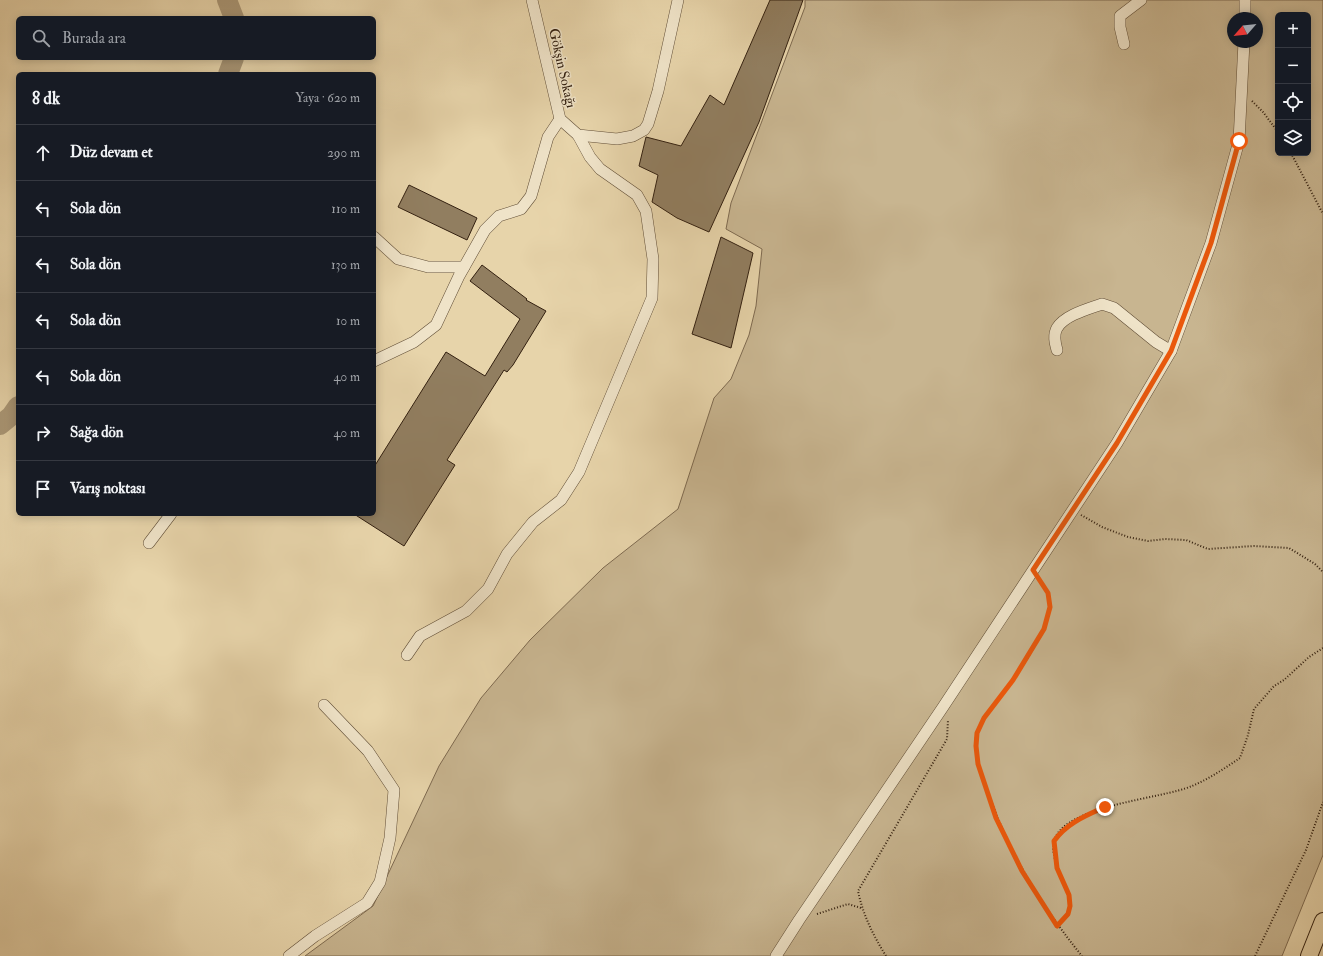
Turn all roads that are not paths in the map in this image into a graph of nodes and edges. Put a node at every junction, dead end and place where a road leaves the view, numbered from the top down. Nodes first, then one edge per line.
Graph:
1 (532, 0) edge
2 (678, 0) edge
3 (1141, 0) edge
4 (1245, 0) edge
5 (1245, 12) edge
6 (1124, 44) dead end
7 (1244, 48) edge
8 (560, 119) junction
9 (578, 135) junction
10 (376, 240) edge
11 (464, 267) junction
12 (1057, 350) dead end
13 (1171, 351) junction
14 (376, 360) edge
15 (169, 516) edge
16 (149, 542) dead end
17 (406, 655) dead end
18 (324, 705) dead end
19 (1323, 921) edge
20 (289, 956) edge
21 (776, 956) edge
22 (1310, 956) edge

1 - 8 street, Gökşin Sokağı
2 - 9 street
3 - 6 street
4 - 5 street
7 - 13 street
8 - 9 street, Gökşin Sokağı
8 - 11 street
9 - 17 street, Gökşin Sokağı
10 - 11 street
11 - 14 street
12 - 13 street
13 - 21 street
15 - 16 street
18 - 20 street
19 - 22 highway

